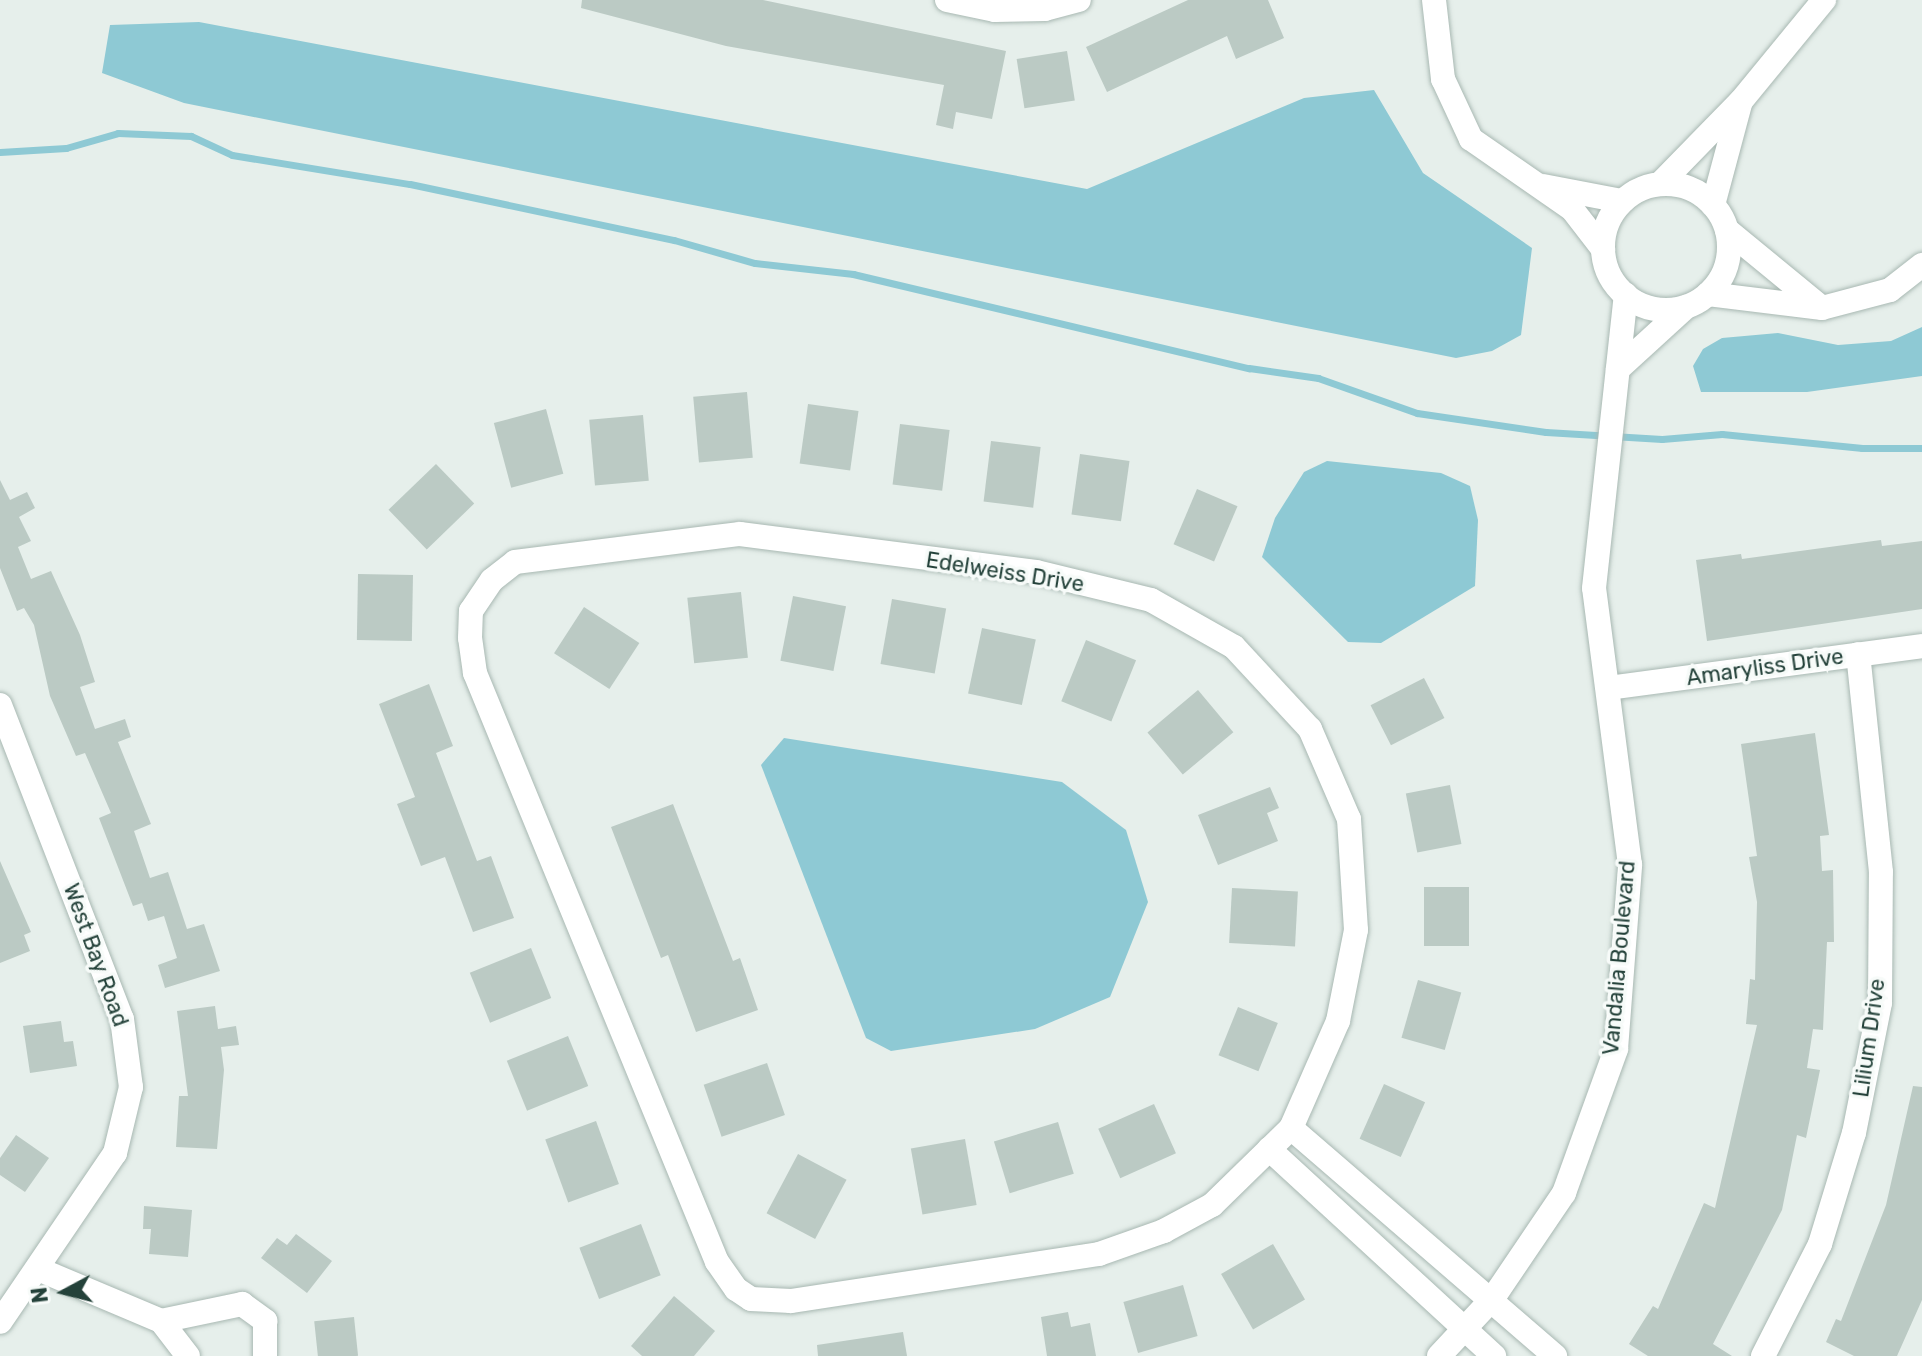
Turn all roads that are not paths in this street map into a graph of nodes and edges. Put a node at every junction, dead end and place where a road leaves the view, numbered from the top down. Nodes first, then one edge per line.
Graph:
1 (947, 0) edge
2 (1079, 0) edge
3 (1434, 0) edge
4 (1824, 0) edge
5 (1741, 101) junction
6 (1532, 184) junction
7 (1660, 184) junction
8 (1622, 201) junction
9 (1713, 205) junction
10 (1727, 230) junction
11 (1603, 249) junction
12 (1922, 265) edge
13 (1708, 294) junction
14 (1626, 295) junction
15 (1686, 307) junction
16 (1822, 308) junction
17 (1618, 369) junction
18 (1922, 646) edge
19 (1858, 654) junction
20 (1608, 688) junction
21 (0, 705) edge
22 (1291, 1128) junction
23 (1269, 1149) junction
24 (38, 1269) junction
25 (1493, 1298) junction
26 (161, 1321) junction
27 (0, 1322) edge
28 (1467, 1330) junction
29 (188, 1356) edge
30 (265, 1356) edge
31 (1439, 1356) edge
32 (1494, 1356) edge
33 (1555, 1356) edge
34 (1763, 1356) edge

1 - 2 street
3 - 6 street
4 - 5 street
5 - 7 street
5 - 9 street
6 - 8 street
6 - 11 street
7 - 8 street
7 - 9 street
8 - 11 street
9 - 10 street
10 - 13 street
10 - 16 street
11 - 14 street
12 - 16 street
13 - 15 street
13 - 16 street
14 - 15 street
14 - 17 street, Vandalia Boulevard
15 - 17 street
17 - 20 street, Vandalia Boulevard
18 - 19 street, Amaryliss Drive
19 - 20 street, Amaryliss Drive
19 - 34 street, Lilium Drive
20 - 25 street, Vandalia Boulevard
21 - 24 street, West Bay Road
22 - 23 street, Edelweiss Drive
22 - 23 street, Edelweiss Drive
22 - 25 street
23 - 28 street
24 - 26 street
24 - 27 street, West Bay Road
25 - 28 street, Vandalia Boulevard
25 - 33 street
26 - 29 street
26 - 30 street
28 - 31 street, Vandalia Boulevard
28 - 32 street

